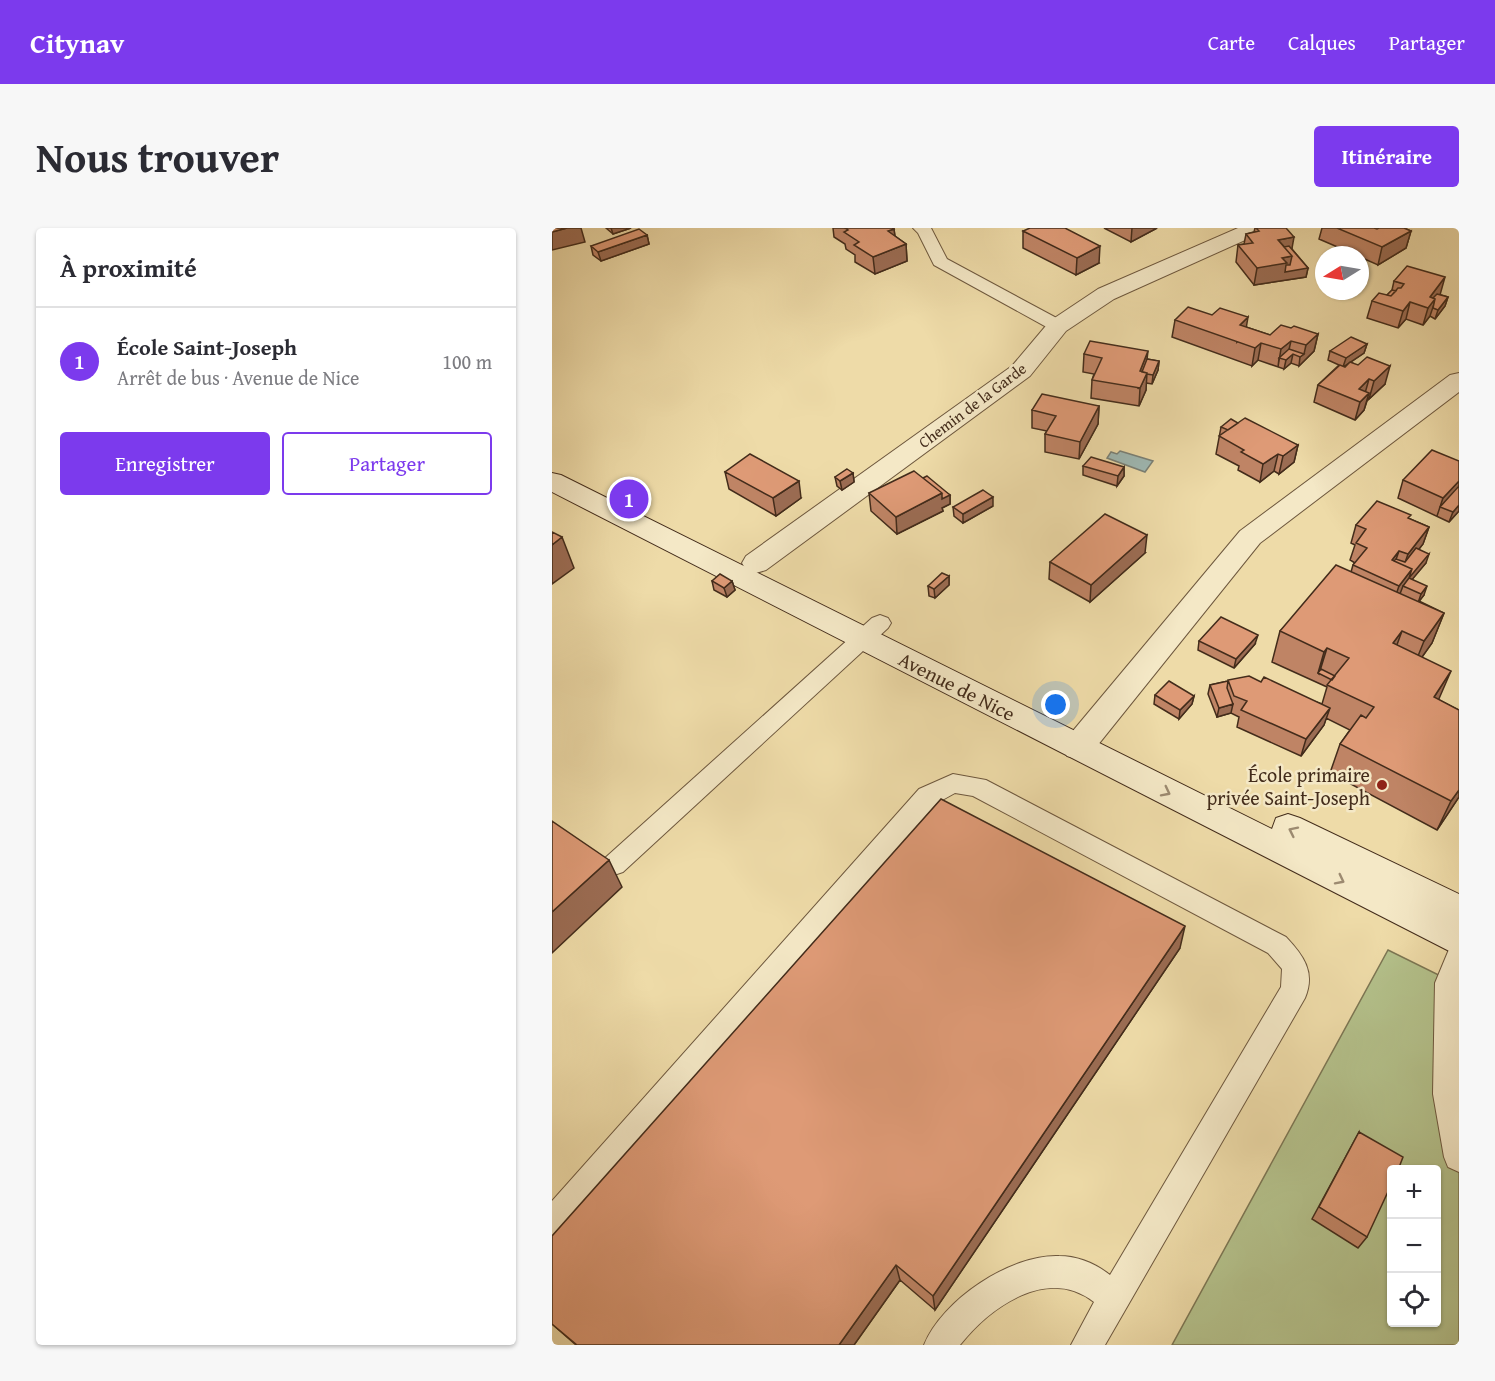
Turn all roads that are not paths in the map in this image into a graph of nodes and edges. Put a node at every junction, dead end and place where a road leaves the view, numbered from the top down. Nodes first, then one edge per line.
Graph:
1 (921, 228) edge
2 (1256, 228) edge
3 (1058, 326) junction
4 (1459, 380) edge
5 (552, 461) edge
6 (552, 481) edge
7 (756, 563) junction
8 (872, 631) junction
9 (1084, 739) junction
10 (615, 865) dead end
11 (1459, 911) edge
12 (1459, 940) edge
13 (1459, 955) edge
14 (1459, 1156) edge
15 (552, 1224) edge
16 (1115, 1298) junction
17 (940, 1345) edge
18 (1087, 1345) edge

1 - 3 lane
2 - 3 main road, Chemin de la Garde
3 - 7 main road, Chemin de la Garde
4 - 9 main road
5 - 7 main road, Avenue de Nice
6 - 8 main road, Avenue de Nice
7 - 8 main road, Avenue de Nice
8 - 9 main road, Avenue de Nice
8 - 10 lane
11 -> 9 main road, Avenue de Nice
9 -> 12 main road, Avenue de Nice
13 - 14 lane
15 - 16 lane
16 - 17 lane
16 - 18 lane

